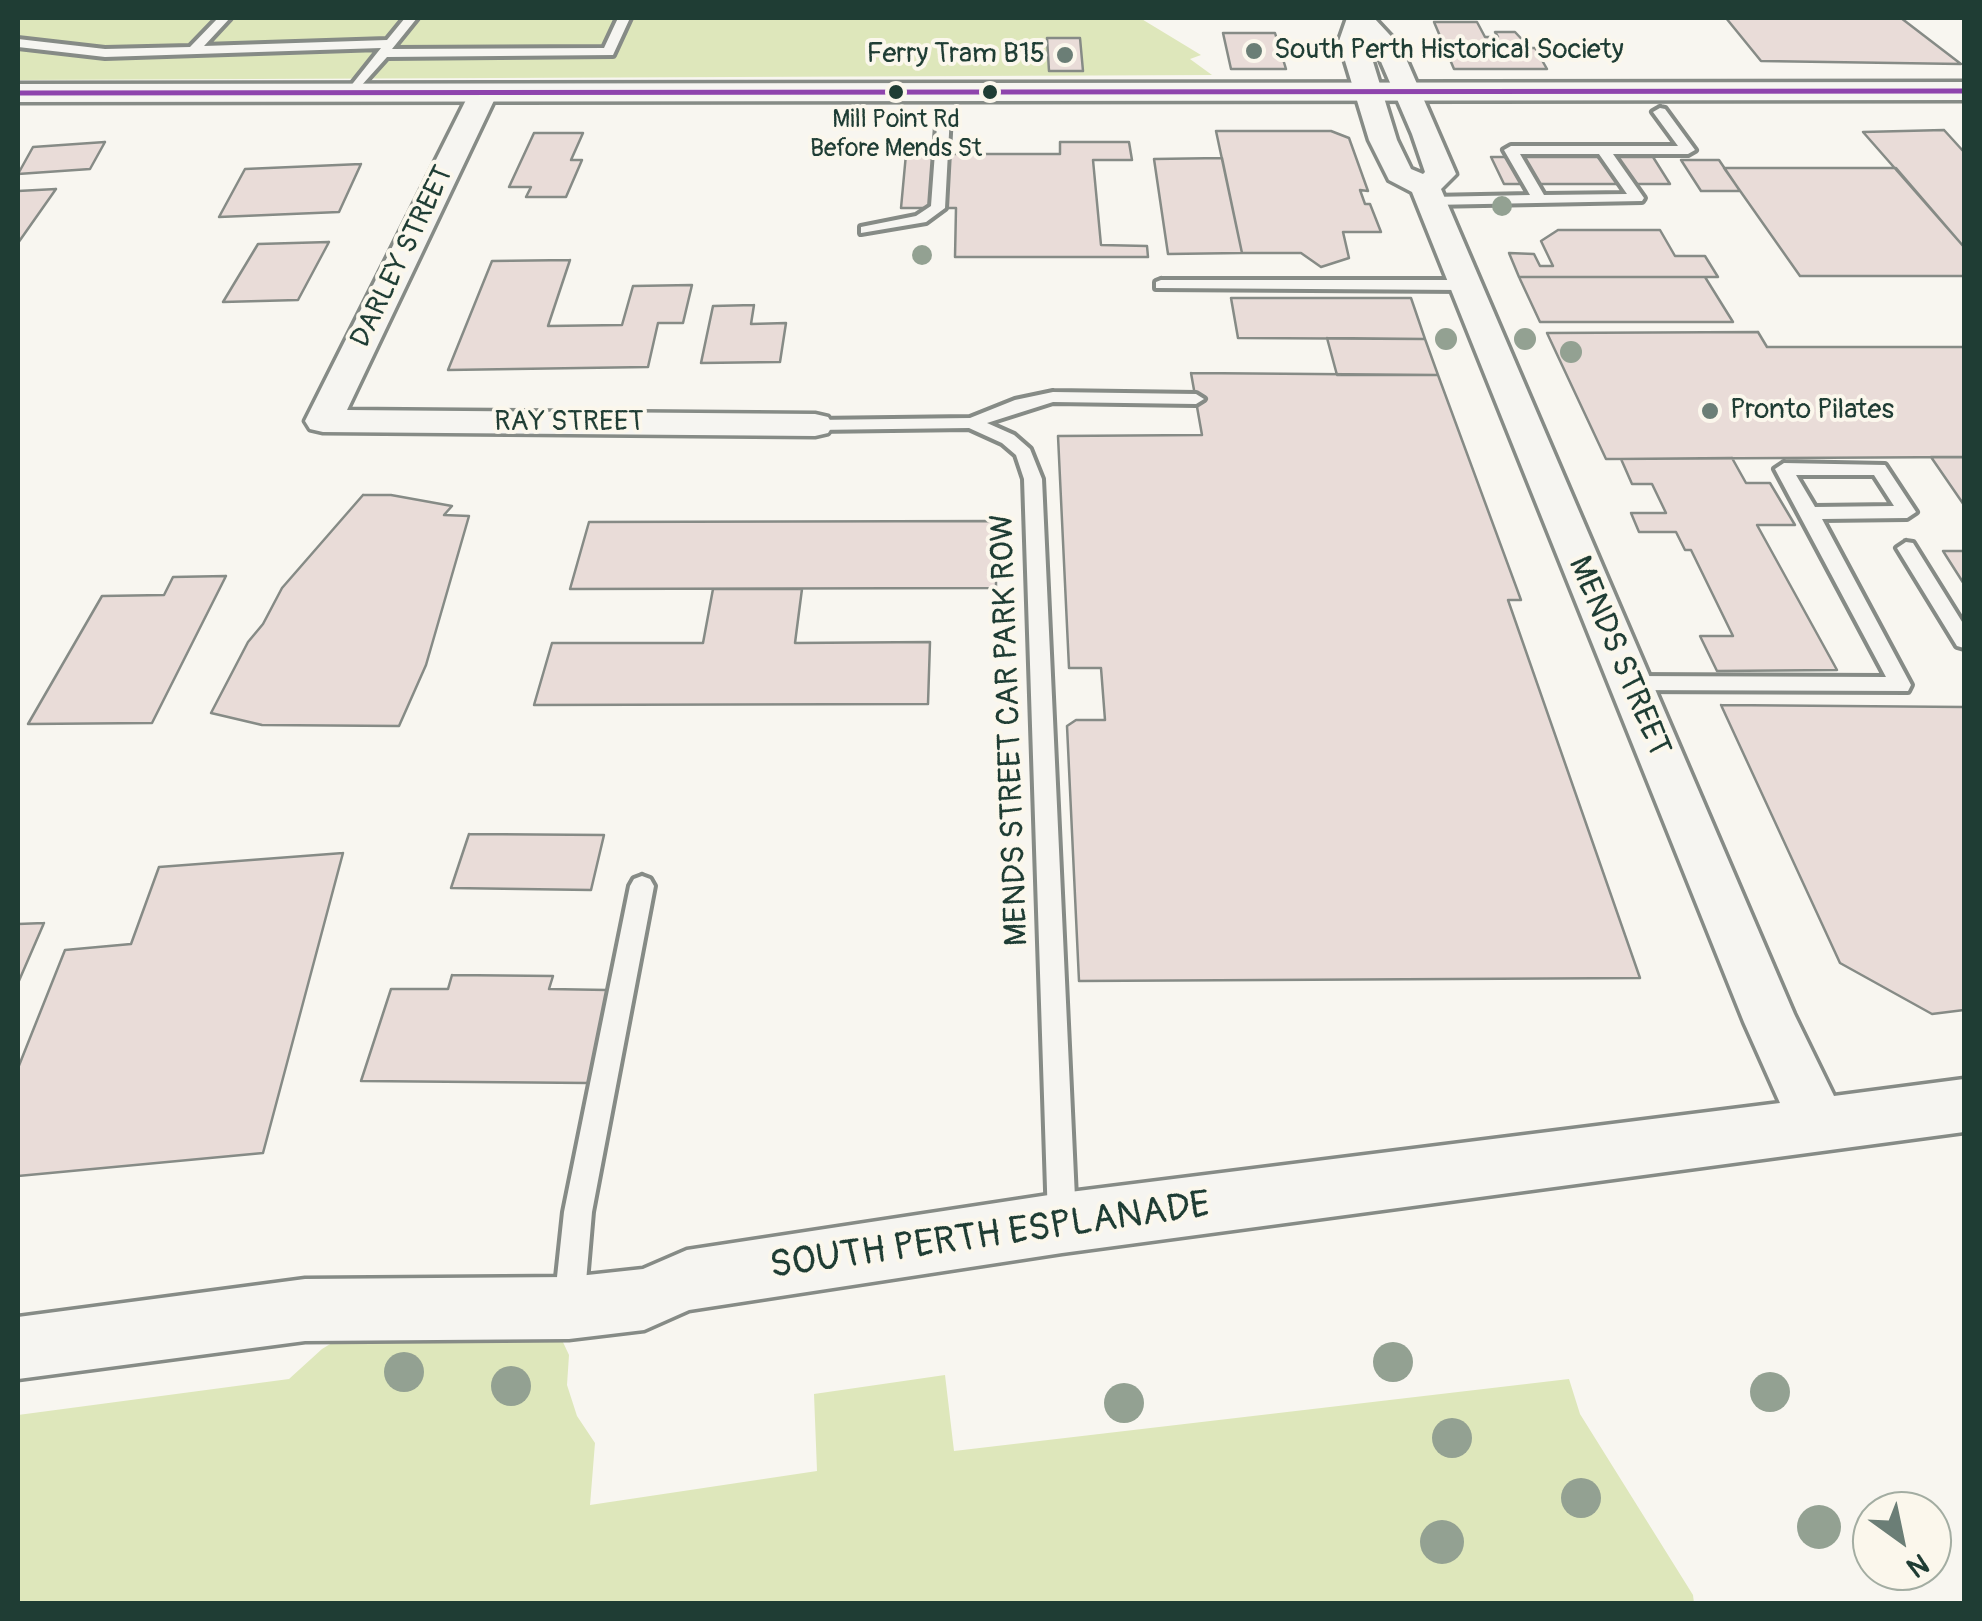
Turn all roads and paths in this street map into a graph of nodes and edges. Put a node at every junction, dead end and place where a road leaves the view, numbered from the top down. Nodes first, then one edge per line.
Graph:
1 (224, 18) edge
2 (410, 18) edge
3 (624, 18) edge
4 (1359, 18) edge
5 (18, 43) edge
6 (387, 48) junction
7 (192, 52) junction
8 (106, 53) junction
9 (18, 54) edge
10 (18, 92) edge
11 (352, 92) junction
12 (1964, 92) edge
13 (479, 102) junction
14 (1372, 103) junction
15 (1413, 103) junction
16 (1964, 111) edge
17 (18, 112) edge
18 (1660, 112) junction
19 (943, 114) junction
20 (1603, 150) junction
21 (1428, 194) junction
22 (1539, 199) junction
23 (866, 230) dead end
24 (1464, 285) junction
25 (1162, 286) dead end
26 (1196, 398) dead end
27 (323, 421) joint
28 (972, 423) junction
29 (815, 424) joint
30 (1906, 548) dead end
31 (1860, 604) dead end
32 (1964, 641) edge
33 (1629, 684) junction
34 (642, 886) dead end
35 (1964, 1106) edge
36 (1818, 1124) junction
37 (1062, 1223) junction
38 (569, 1308) junction
39 (18, 1348) edge

1 - 7 lane
2 - 6 lane
3 - 6 lane
4 - 14 street, MENDS STREET
4 - 15 street, MENDS STREET
5 - 8 lane
6 - 7 lane
6 - 11 lane
7 - 8 lane
8 - 9 lane
10 - 11 main road
11 - 13 main road
12 - 15 main road
13 - 14 main road
13 - 17 main road
13 - 19 main road
13 - 27 street, DARLEY STREET
14 - 15 main road
14 - 19 main road
14 - 21 street, MENDS STREET
15 - 18 main road
15 - 21 street, MENDS STREET
16 - 18 main road
18 - 20 lane
19 - 23 lane
20 - 22 lane
20 - 22 lane
21 - 22 lane
21 - 24 street, MENDS STREET
24 - 25 lane
24 - 33 street, MENDS STREET
26 - 28 lane
27 - 29 street, RAY STREET
28 - 29 lane, MENDS STREET CAR PARK ROW
28 - 37 lane, MENDS STREET CAR PARK ROW
30 - 32 lane
31 - 33 lane
33 - 36 street, MENDS STREET
34 - 38 lane
35 - 36 street, SOUTH PERTH ESPLANADE
36 - 37 street, SOUTH PERTH ESPLANADE
37 - 38 street, SOUTH PERTH ESPLANADE
38 - 39 street, SOUTH PERTH ESPLANADE

